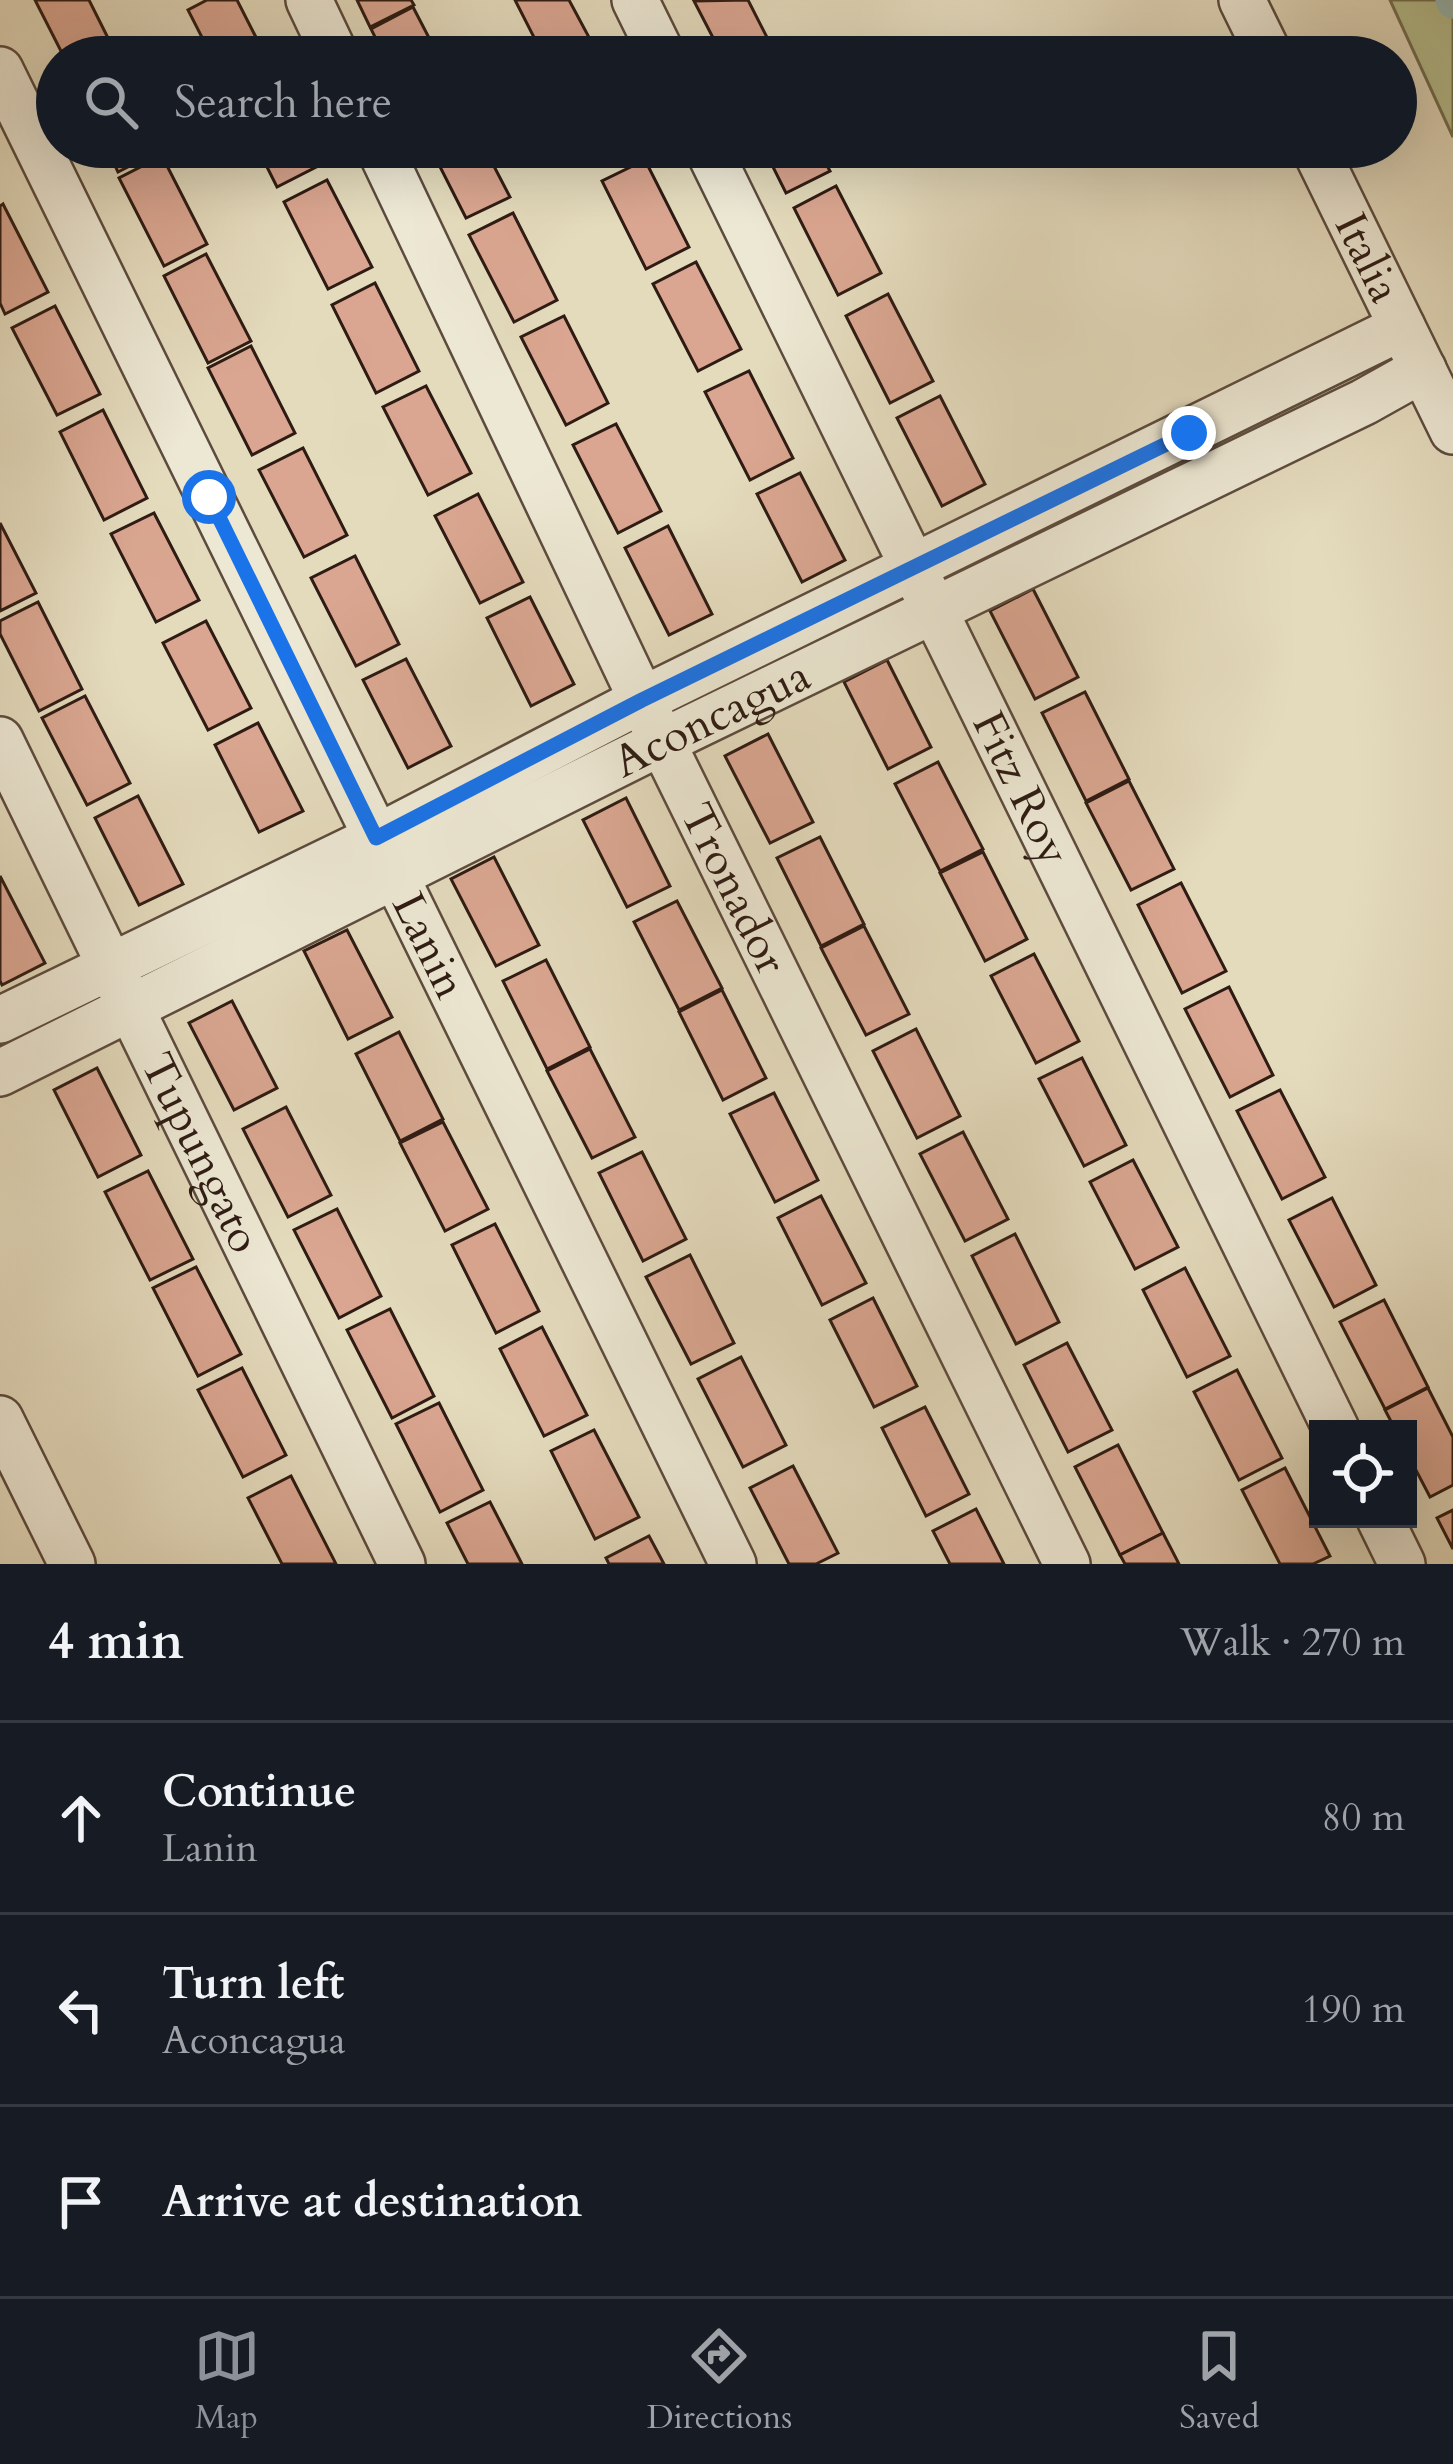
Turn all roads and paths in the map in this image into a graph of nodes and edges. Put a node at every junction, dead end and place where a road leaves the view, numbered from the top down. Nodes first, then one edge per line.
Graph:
1 (309, 0) edge
2 (635, 0) edge
3 (1242, 0) edge
4 (326, 36) edge
5 (653, 36) edge
6 (1260, 36) edge
7 (0, 70) edge
8 (36, 144) edge
9 (48, 168) edge
10 (389, 168) edge
11 (717, 168) edge
12 (1324, 168) edge
13 (1402, 328) junction
14 (1423, 369) junction
15 (1453, 431) edge
16 (1074, 489) junction
17 (1097, 530) junction
18 (914, 567) junction
19 (935, 609) junction
20 (642, 700) junction
21 (0, 740) edge
22 (662, 742) junction
23 (376, 838) junction
24 (395, 879) junction
25 (111, 967) junction
26 (129, 1011) junction
27 (0, 1020) edge
28 (0, 1073) edge
29 (0, 1419) edge
30 (1332, 1420) edge
31 (1384, 1528) edge
32 (72, 1564) edge
33 (402, 1564) edge
34 (734, 1564) edge
35 (1067, 1564) edge
36 (1402, 1564) edge

1 - 4 street
2 - 5 street
3 - 6 street
7 - 8 street, Lanin
9 - 23 street, Lanin
10 - 20 street, Tronador
11 - 18 street, Fitz Roy
12 - 13 street, Italia
13 - 14 street, Italia
13 - 16 street, Aconcagua
14 - 15 street, Italia
14 - 17 street, Aconcagua
16 - 17 street
16 - 18 street, Aconcagua
17 - 19 street, Aconcagua
18 - 19 street, Fitz Roy
18 - 20 street, Aconcagua
19 - 22 street, Aconcagua
19 - 30 street, Fitz Roy
20 - 22 street, Tronador
20 - 23 street, Aconcagua
21 - 25 street, Tupungato
22 - 24 street, Aconcagua
22 - 35 street, Tronador
23 - 24 street, Lanin
23 - 25 street, Aconcagua
24 - 26 street, Aconcagua
24 - 34 street, Lanin
25 - 26 street, Tupungato
25 - 27 street, Aconcagua
26 - 28 street, Aconcagua
26 - 33 street, Tupungato
29 - 32 street
31 - 36 street

